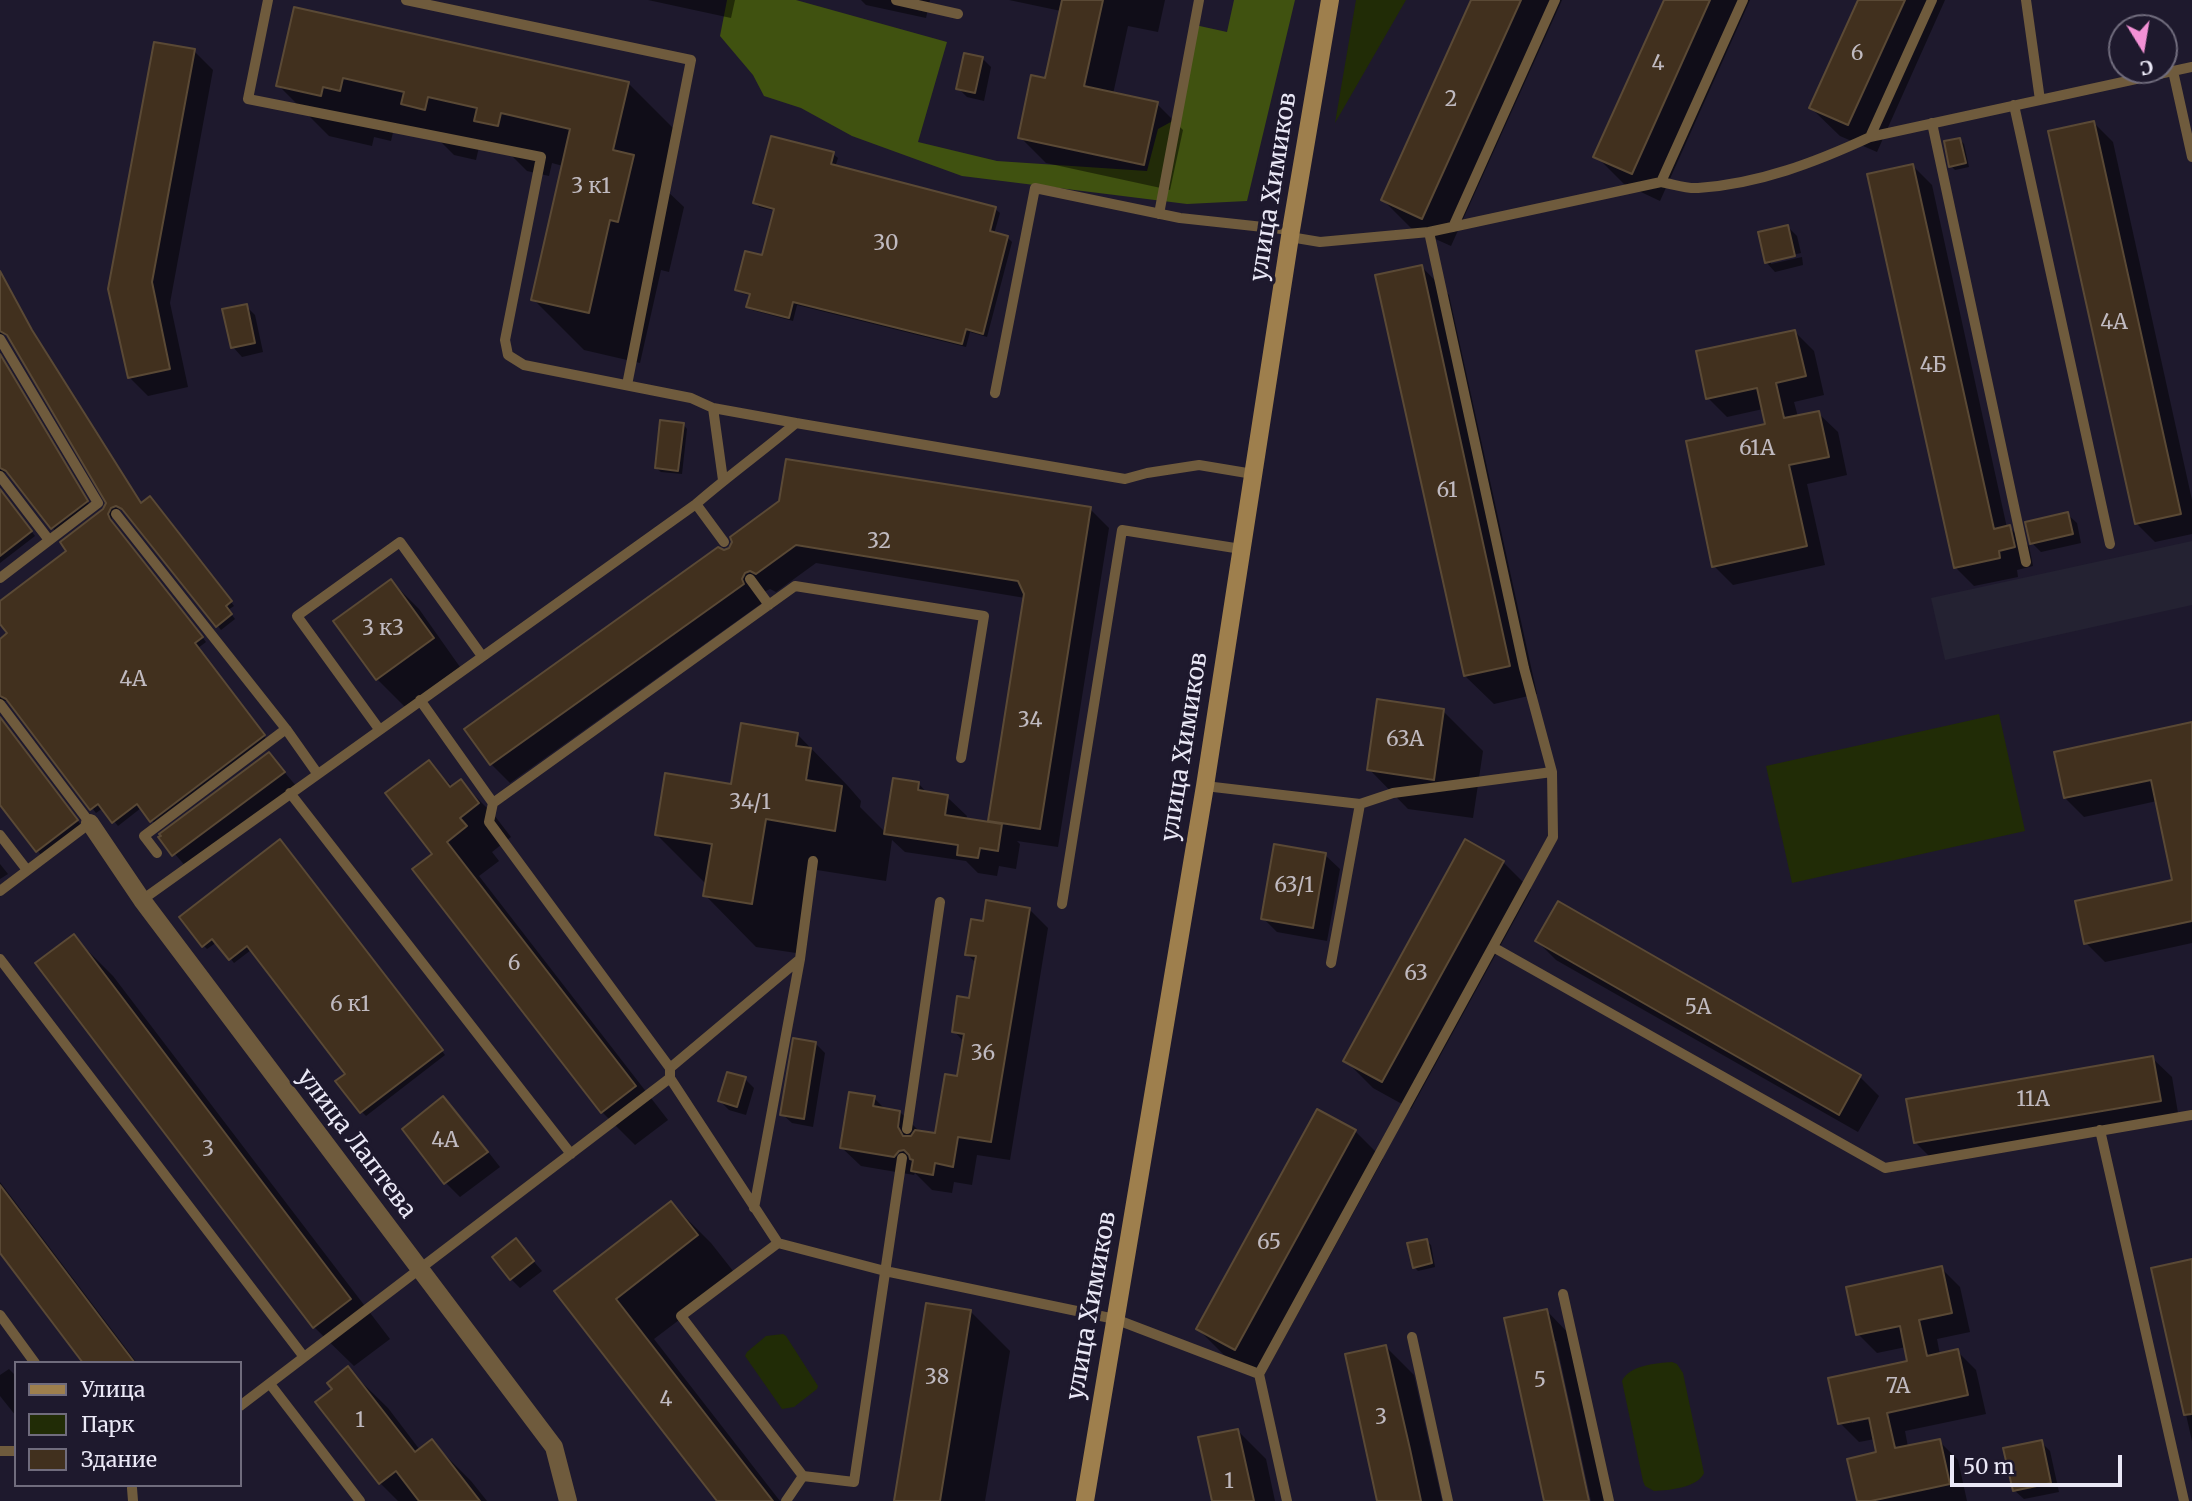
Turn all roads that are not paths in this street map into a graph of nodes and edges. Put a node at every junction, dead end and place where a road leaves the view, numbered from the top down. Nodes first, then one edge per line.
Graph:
1 (268, 0) edge
2 (406, 0) edge
3 (896, 0) edge
4 (1199, 0) edge
5 (1330, 0) edge
6 (1555, 0) edge
7 (1743, 0) edge
8 (1932, 0) edge
9 (2026, 0) edge
10 (958, 14) dead end
11 (2114, 84) edge
12 (2177, 84) edge
13 (2040, 100) junction
14 (2014, 105) junction
15 (1931, 123) junction
16 (1870, 137) junction
17 (2192, 157) edge
18 (1661, 182) junction
19 (1160, 214) junction
20 (1453, 227) junction
21 (1429, 232) junction
22 (1291, 233) junction
23 (0, 339) edge
24 (627, 385) junction
25 (995, 393) dead end
26 (713, 408) junction
27 (796, 423) junction
28 (1253, 474) junction
29 (0, 476) edge
30 (723, 480) junction
31 (696, 504) junction
32 (116, 514) dead end
33 (49, 540) junction
34 (724, 542) dead end
35 (2110, 544) dead end
36 (1241, 549) junction
37 (2026, 562) dead end
38 (0, 578) edge
39 (750, 579) dead end
40 (769, 605) junction
41 (482, 656) junction
42 (421, 701) junction
43 (0, 704) edge
44 (286, 729) junction
45 (379, 729) junction
46 (961, 758) dead end
47 (1552, 772) junction
48 (317, 773) junction
49 (1205, 786) junction
50 (290, 793) junction
51 (493, 803) junction
52 (1360, 804) junction
53 (90, 823) junction
54 (0, 835) edge
55 (157, 853) dead end
56 (813, 861) dead end
57 (27, 870) junction
58 (0, 891) edge
59 (142, 900) junction
60 (940, 902) dead end
61 (1062, 904) dead end
62 (1493, 947) junction
63 (0, 959) edge
64 (800, 959) junction
65 (1331, 963) dead end
66 (670, 1073) junction
67 (2192, 1115) edge
68 (907, 1129) dead end
69 (2100, 1130) junction
70 (570, 1154) junction
71 (902, 1158) dead end
72 (754, 1208) junction
73 (778, 1243) junction
74 (419, 1269) junction
75 (885, 1271) junction
76 (1563, 1294) dead end
77 (0, 1315) edge
78 (1115, 1319) junction
79 (1412, 1337) dead end
80 (304, 1357) junction
81 (34, 1361) edge
82 (1259, 1374) junction
83 (270, 1384) junction
84 (242, 1405) edge
85 (803, 1476) junction
86 (360, 1501) edge
87 (568, 1501) edge
88 (786, 1501) edge
89 (1085, 1501) edge
90 (1287, 1501) edge
91 (1448, 1501) edge
92 (1609, 1501) edge
93 (2184, 1501) edge

1 - 24 lane
2 - 24 lane
3 - 10 lane
4 - 19 lane
5 - 22 main road, улица Химиков
6 - 20 lane
7 - 18 lane
8 - 16 lane
9 - 13 lane
11 - 13 lane
12 - 17 lane
13 - 14 lane
14 - 15 lane
14 - 35 lane
15 - 16 lane
15 - 37 lane
16 - 18 lane
18 - 20 lane
19 - 22 lane
19 - 25 lane
20 - 21 lane
21 - 22 lane
21 - 47 lane
22 - 28 main road, улица Химиков
23 - 33 lane
24 - 26 lane
26 - 27 lane
26 - 30 lane
27 - 28 lane
27 - 30 lane
28 - 36 main road, улица Химиков
29 - 33 lane
30 - 31 lane
31 - 34 lane
31 - 41 lane
32 - 44 lane
33 - 38 lane
36 - 49 main road, улица Химиков
36 - 61 lane
39 - 40 lane
40 - 46 lane
40 - 51 lane
41 - 42 lane
41 - 45 lane
42 - 45 lane
42 - 51 lane
43 - 53 lane
44 - 48 lane
44 - 55 lane
45 - 48 lane
47 - 52 lane
47 - 62 lane
48 - 50 lane
49 - 52 lane
49 - 78 main road, улица Химиков
50 - 59 lane
50 - 70 lane
51 - 66 lane
52 - 65 lane
53 - 57 lane
53 - 59 street, улица Лаптева
54 - 57 lane
56 - 64 lane
57 - 58 lane
59 - 74 street, улица Лаптева
60 - 68 lane
62 - 69 lane
62 - 82 lane
63 - 80 lane
64 - 66 lane
64 - 72 lane
66 - 70 lane
66 - 72 lane
67 - 69 lane
69 - 93 lane
70 - 74 lane
71 - 75 lane
72 - 73 lane
73 - 75 lane
73 - 85 lane
74 - 80 lane
74 - 87 street, улица Лаптева
75 - 78 lane
75 - 85 lane
76 - 92 lane
77 - 81 lane
78 - 82 lane
78 - 89 main road, улица Химиков
79 - 91 lane
80 - 83 lane
82 - 90 lane
83 - 84 lane
83 - 86 lane
85 - 88 lane

